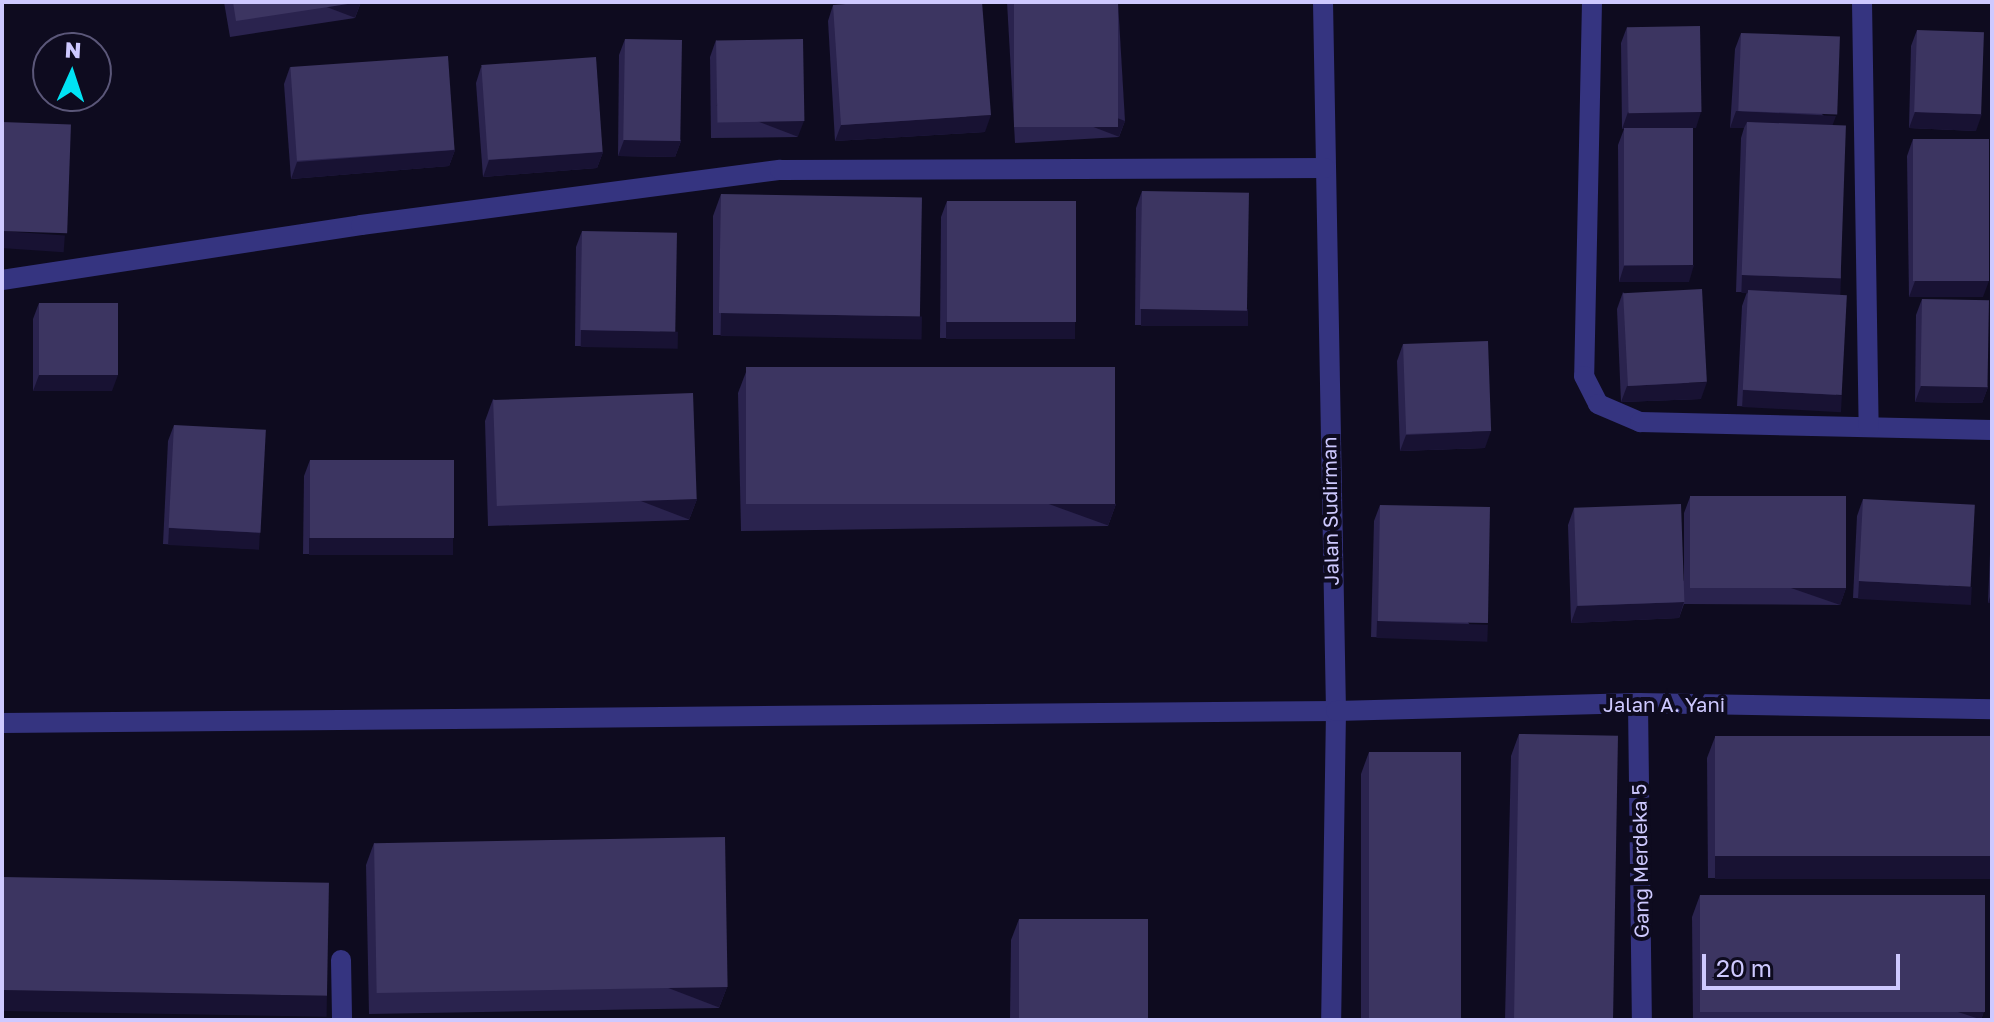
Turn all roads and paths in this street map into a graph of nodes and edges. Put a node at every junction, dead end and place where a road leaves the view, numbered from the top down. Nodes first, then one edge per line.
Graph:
1 (1323, 2) edge
2 (1592, 2) edge
3 (1862, 2) edge
4 (1325, 168) junction
5 (2, 280) edge
6 (1869, 427) junction
7 (1992, 430) edge
8 (1638, 703) junction
9 (1992, 709) edge
10 (1336, 711) junction
11 (2, 723) edge
12 (341, 960) dead end
13 (342, 1020) edge
14 (1331, 1020) edge
15 (1642, 1020) edge

1 - 4 street, Jalan Sudirman
2 - 6 street
3 - 6 street
4 - 5 street
4 - 10 street, Jalan Sudirman
6 - 7 street
8 - 9 street, Jalan A. Yani
8 - 10 street, Jalan A. Yani
8 - 15 street, Gang Merdeka 5
10 - 11 street, Jalan A. Yani
10 - 14 street, Jalan Sudirman
12 - 13 street

